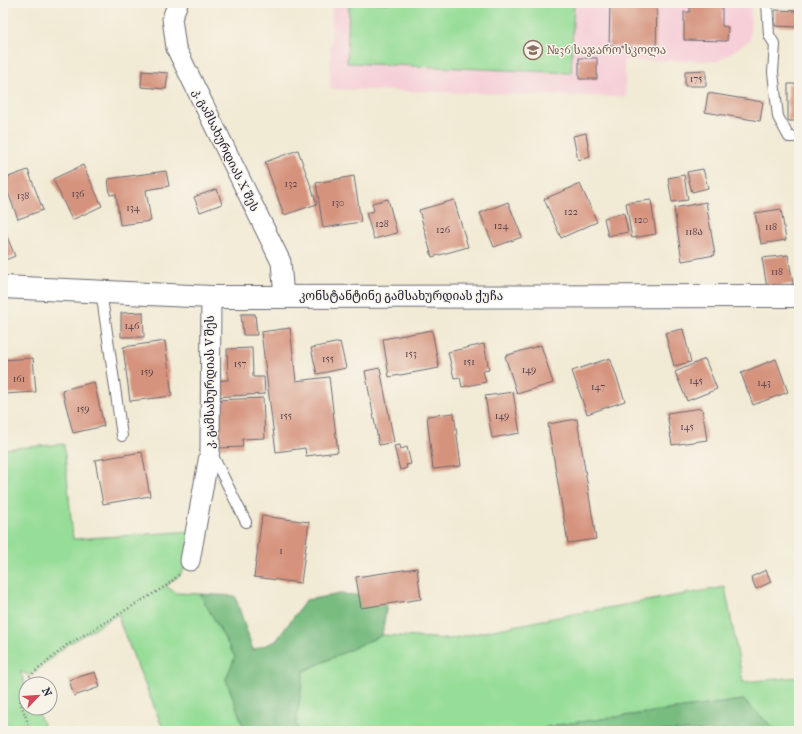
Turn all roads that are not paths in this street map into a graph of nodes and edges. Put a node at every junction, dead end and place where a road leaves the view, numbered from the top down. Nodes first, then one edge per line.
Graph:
1 (178, 3) edge
2 (767, 3) edge
3 (799, 137) edge
4 (3, 287) edge
5 (101, 292) junction
6 (284, 296) junction
7 (799, 296) edge
8 (210, 297) junction
9 (122, 436) dead end
10 (210, 450) junction
11 (246, 522) dead end
12 (190, 561) road end

1 - 6 street, კ. გამსახურდიას X შეს
2 - 3 lane
4 - 5 street, კონსტანტინე გამსახურდიას ქუჩა
5 - 8 street, კონსტანტინე გამსახურდიას ქუჩა
5 - 9 lane
6 - 7 street, კონსტანტინე გამსახურდიას ქუჩა
6 - 8 street, კონსტანტინე გამსახურდიას ქუჩა
8 - 10 street, კ. გამსახურდიას V შეს
10 - 11 lane
10 - 12 street, კ. გამსახურდიას V შეს

